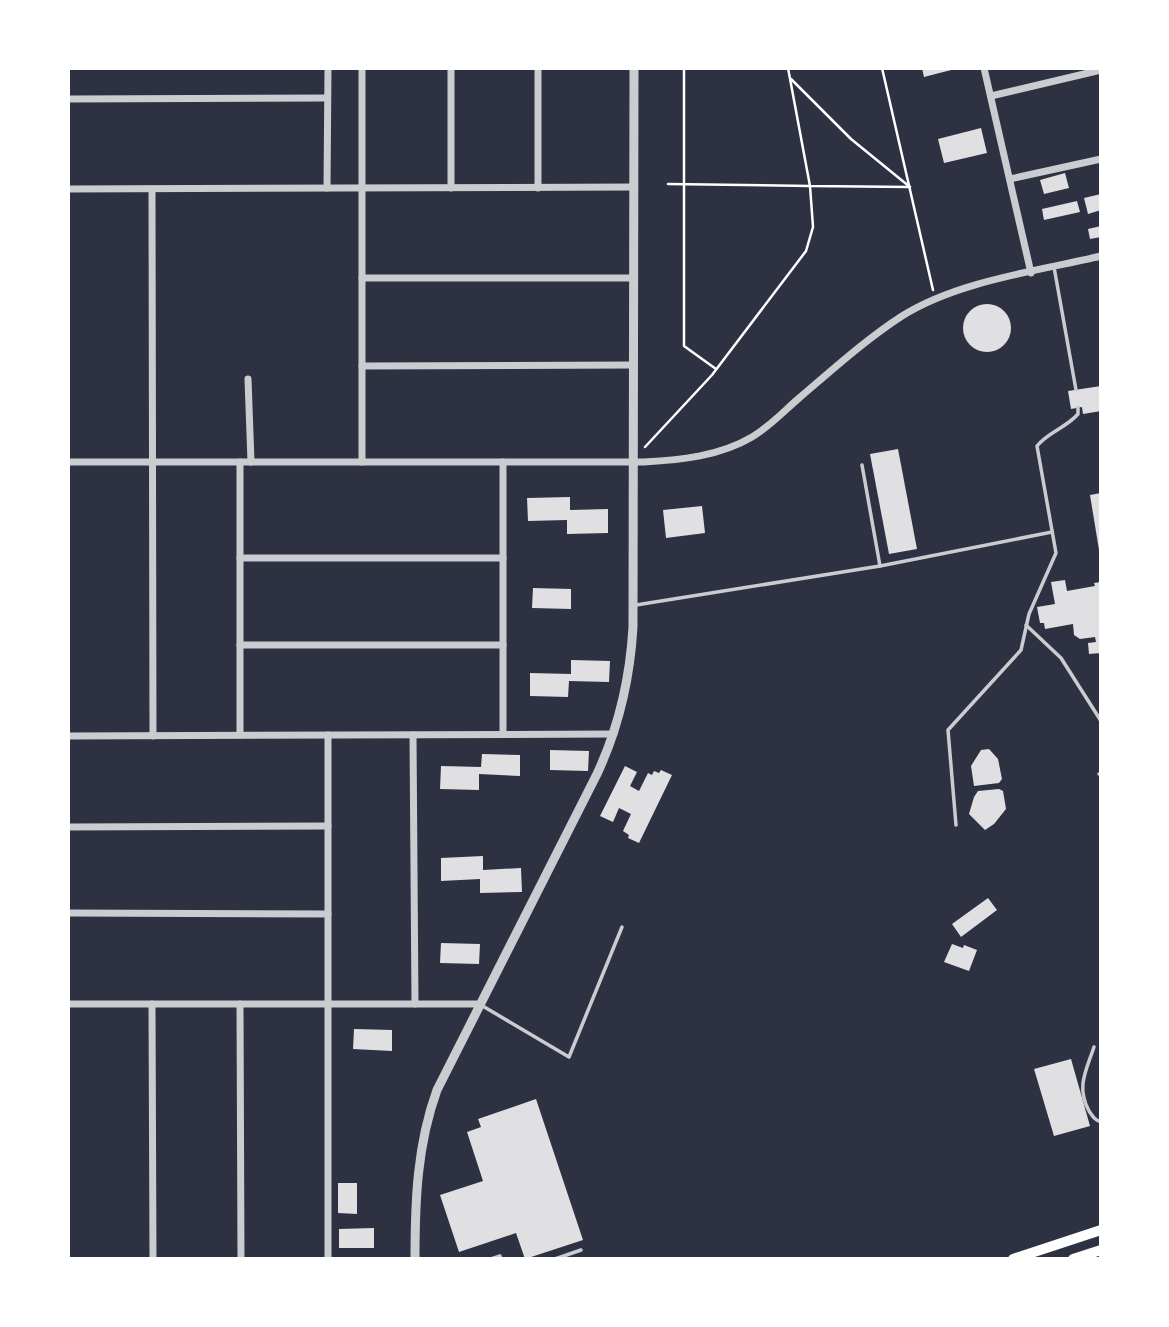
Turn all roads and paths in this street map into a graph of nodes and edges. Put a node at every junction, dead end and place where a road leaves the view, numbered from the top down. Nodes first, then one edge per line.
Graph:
1 (327, 68) edge
2 (362, 68) edge
3 (451, 68) edge
4 (538, 68) edge
5 (634, 68) edge
6 (684, 68) edge
7 (788, 68) edge
8 (882, 68) edge
9 (984, 68) edge
10 (1101, 70) edge
11 (789, 77) junction
12 (991, 96) junction
13 (327, 98) junction
14 (68, 99) edge
15 (1101, 159) edge
16 (1010, 179) junction
17 (668, 184) dead end
18 (684, 185) junction
19 (810, 186) junction
20 (634, 187) junction
21 (910, 187) junction
22 (152, 188) junction
23 (327, 188) junction
24 (362, 188) junction
25 (451, 188) junction
26 (538, 188) junction
27 (68, 189) edge
28 (1101, 257) edge
29 (1054, 267) junction
30 (1031, 273) junction
31 (362, 278) junction
32 (634, 278) junction
33 (936, 299) junction
34 (634, 365) junction
35 (362, 366) junction
36 (716, 369) junction
37 (248, 379) dead end
38 (1076, 390) dead end
39 (1078, 407) dead end
40 (643, 448) dead end
41 (68, 462) edge
42 (153, 462) junction
43 (240, 462) junction
44 (251, 462) junction
45 (362, 462) junction
46 (503, 462) junction
47 (634, 462) junction
48 (862, 465) dead end
49 (1052, 533) junction
50 (240, 558) junction
51 (503, 558) junction
52 (880, 566) junction
53 (634, 605) junction
54 (1027, 625) junction
55 (240, 645) junction
56 (503, 645) junction
57 (1101, 721) edge
58 (503, 734) junction
59 (614, 734) junction
60 (240, 735) junction
61 (328, 735) junction
62 (413, 735) junction
63 (68, 736) edge
64 (153, 736) junction
65 (956, 825) dead end
66 (328, 826) junction
67 (68, 827) edge
68 (68, 913) edge
69 (328, 914) junction
70 (622, 926) dead end
71 (68, 1004) edge
72 (152, 1004) junction
73 (240, 1004) junction
74 (328, 1004) junction
75 (415, 1004) junction
76 (480, 1004) junction
77 (1094, 1047) dead end
78 (1101, 1122) edge
79 (1101, 1230) edge
80 (581, 1250) dead end
81 (1101, 1250) edge
82 (153, 1259) edge
83 (241, 1259) edge
84 (328, 1259) edge
85 (415, 1259) edge
86 (491, 1259) edge
87 (501, 1259) edge
88 (555, 1259) edge
89 (1013, 1259) edge
90 (1074, 1259) edge

1 - 13 street
2 - 24 street
3 - 25 street
4 - 26 street
5 - 20 street
6 - 18 path
7 - 11 path
8 - 21 path
9 - 12 street
10 - 12 street
11 - 19 path
11 - 21 path
12 - 16 street
13 - 14 street
13 - 23 street
15 - 16 street
16 - 30 street
17 - 18 path
18 - 19 path
18 - 36 path
19 - 21 path
19 - 36 path
20 - 26 street
20 - 32 street
21 - 33 path
22 - 23 street
22 - 27 street
22 - 42 street
23 - 24 street
24 - 25 street
24 - 31 street
25 - 26 street
28 - 29 street
29 - 30 street
29 - 38 lane
30 - 33 street
31 - 32 street
31 - 35 street
32 - 34 street
33 - 47 street
34 - 35 street
34 - 47 street
35 - 45 street
36 - 40 path
37 - 44 street
39 - 49 lane
41 - 42 street
42 - 43 street
42 - 64 street
43 - 44 street
43 - 50 street
44 - 45 street
45 - 46 street
46 - 47 street
46 - 51 street
47 - 53 street
48 - 52 lane
49 - 52 lane
49 - 54 lane
50 - 51 street
50 - 55 street
51 - 56 street
52 - 53 lane
53 - 59 street
54 - 57 lane
54 - 65 lane
55 - 56 street
55 - 60 street
56 - 58 street
58 - 59 street
58 - 62 street
59 - 76 street
60 - 61 street
60 - 64 street
61 - 62 street
61 - 66 street
62 - 75 street
63 - 64 street
66 - 67 street
66 - 69 street
68 - 69 street
69 - 74 street
70 - 76 lane
71 - 72 street
72 - 73 street
72 - 82 street
73 - 74 street
73 - 83 street
74 - 75 street
74 - 84 street
75 - 76 street
76 - 85 street
77 - 78 lane
79 - 89 main road
80 - 88 lane
81 - 90 main road
86 - 87 lane

